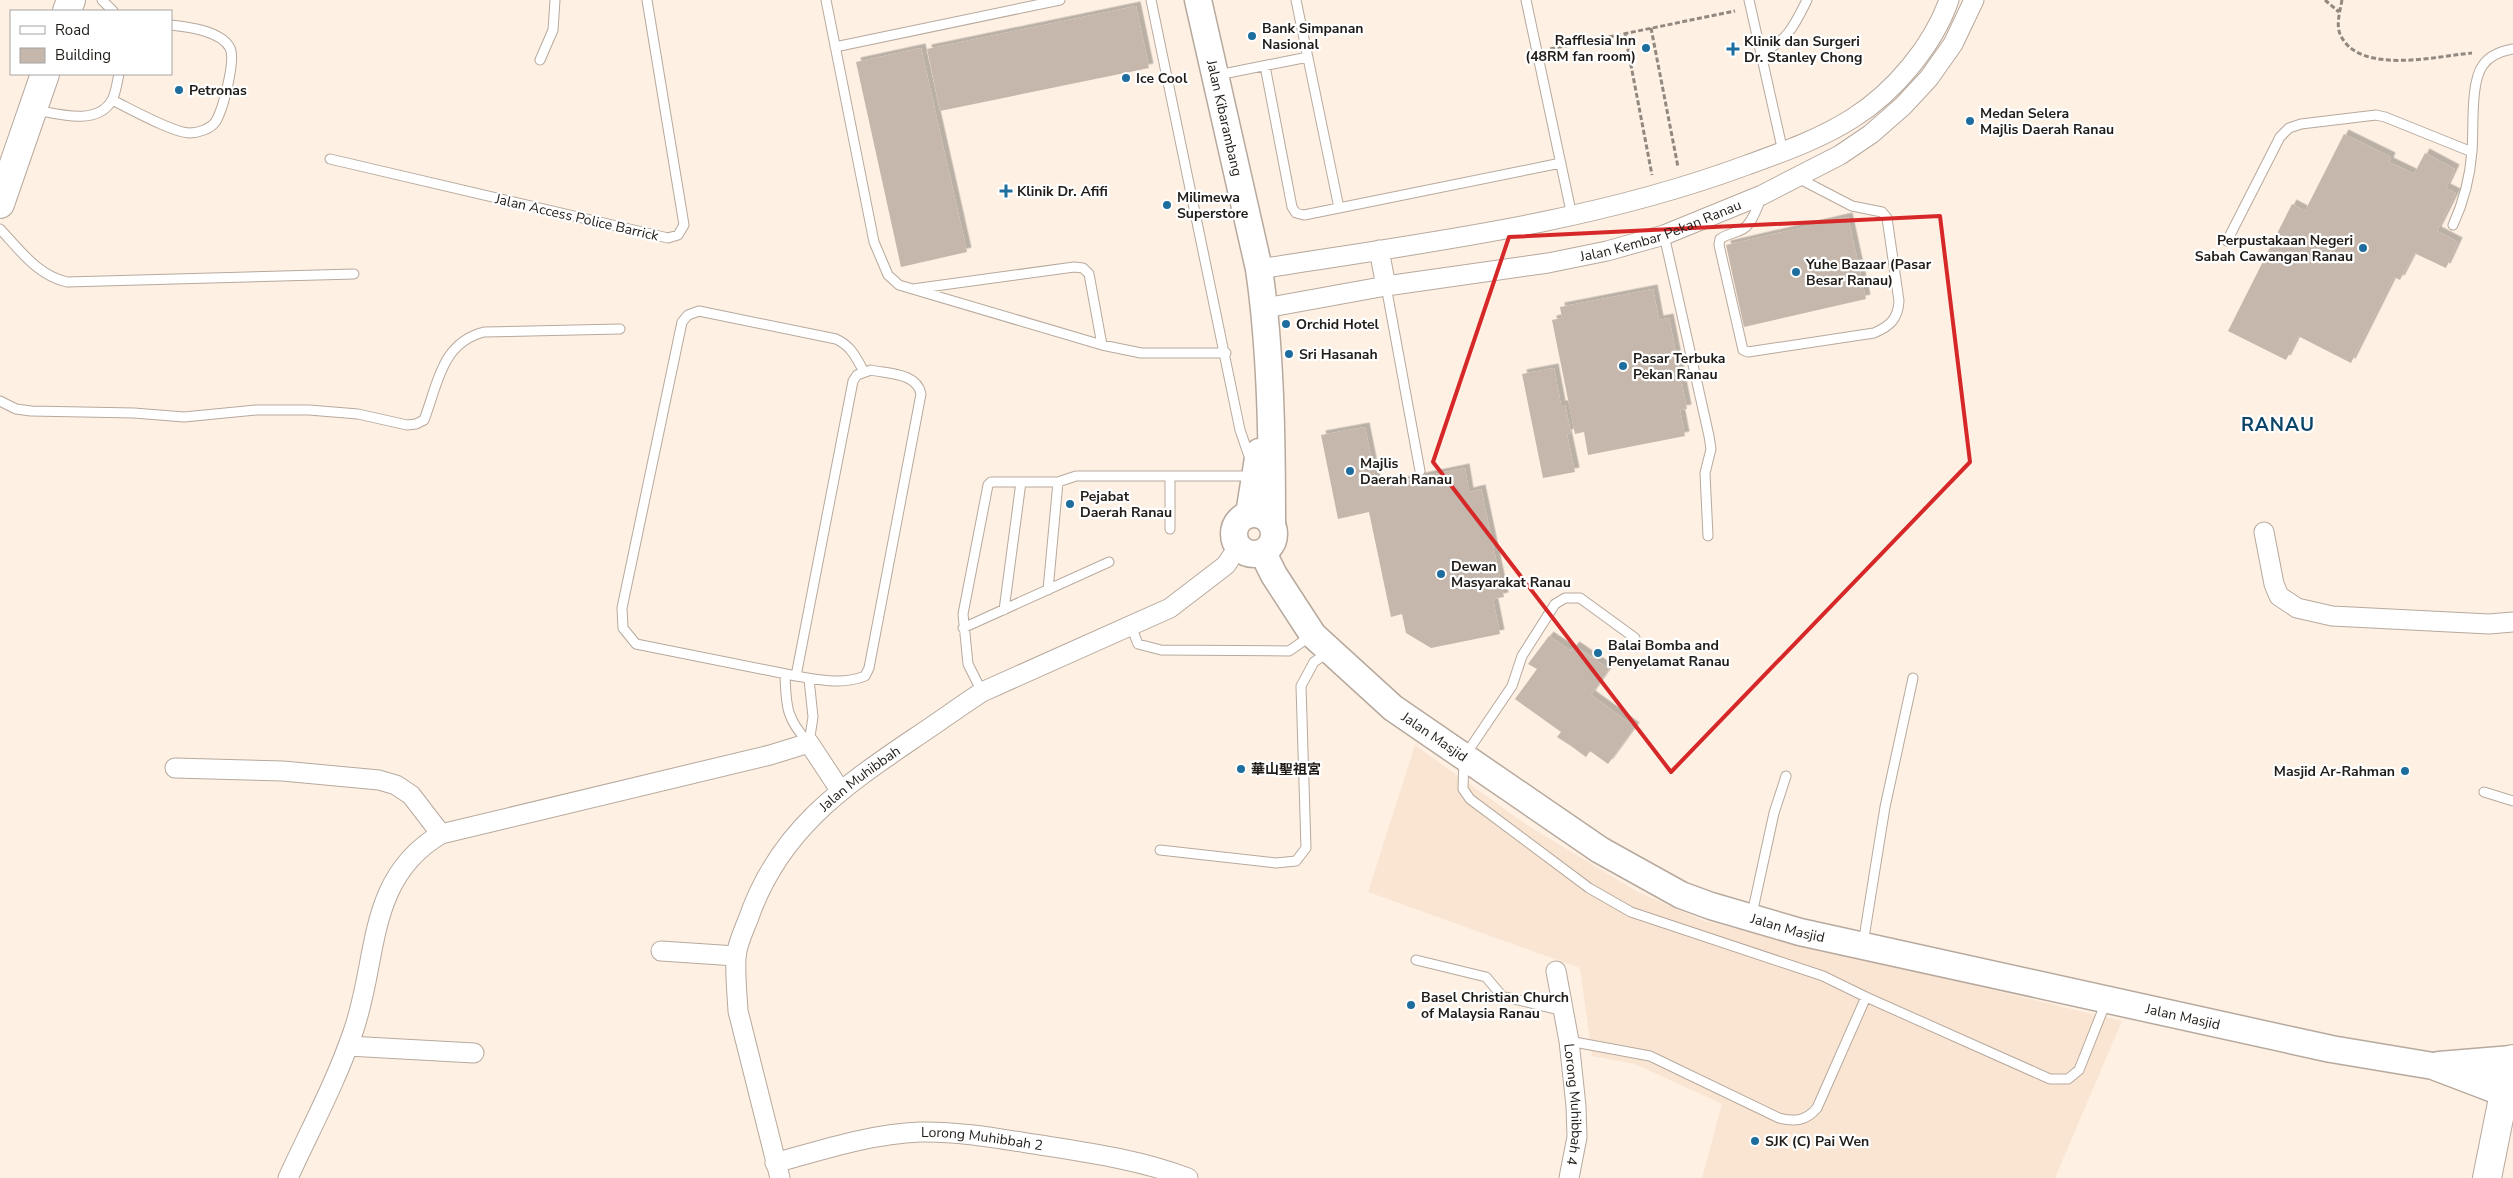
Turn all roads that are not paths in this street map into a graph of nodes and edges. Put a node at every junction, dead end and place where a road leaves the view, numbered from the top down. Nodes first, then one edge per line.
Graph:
1 (102, 0) edge
2 (556, 0) edge
3 (648, 0) edge
4 (826, 0) edge
5 (1060, 0) edge
6 (1151, 0) edge
7 (1198, 0) edge
8 (1298, 0) edge
9 (1526, 0) edge
10 (1949, 0) edge
11 (1974, 0) edge
12 (1806, 1) edge
13 (1750, 4) edge
14 (113, 10) edge
15 (172, 25) edge
16 (835, 46) junction
17 (2509, 50) edge
18 (1761, 51) junction
19 (1308, 57) junction
20 (540, 60) dead end
21 (1266, 66) junction
22 (45, 75) edge
23 (120, 75) edge
24 (1216, 75) junction
25 (112, 100) junction
26 (32, 110) junction
27 (1783, 152) junction
28 (2472, 152) junction
29 (330, 159) dead end
30 (1561, 163) junction
31 (1797, 178) junction
32 (1762, 195) junction
33 (0, 204) edge
34 (1339, 208) junction
35 (1572, 216) junction
36 (2452, 225) dead end
37 (0, 228) edge
38 (1664, 236) junction
39 (2227, 241) dead end
40 (1379, 250) junction
41 (1259, 269) junction
42 (354, 274) dead end
43 (1386, 286) junction
44 (910, 290) junction
45 (1265, 308) junction
46 (620, 329) dead end
47 (1102, 345) junction
48 (1226, 353) junction
49 (864, 372) junction
50 (1268, 385) junction
51 (0, 401) edge
52 (1420, 471) dead end
53 (1170, 476) junction
54 (1256, 476) junction
55 (1021, 482) junction
56 (1058, 482) junction
57 (1261, 519) junction
58 (1170, 528) dead end
59 (2264, 532) dead end
60 (1708, 536) dead end
61 (1238, 547) junction
62 (1263, 553) junction
63 (1109, 562) dead end
64 (1048, 590) junction
65 (1004, 610) junction
66 (2513, 622) edge
67 (1131, 626) junction
68 (963, 628) junction
69 (1635, 638) dead end
70 (1321, 643) junction
71 (785, 674) junction
72 (796, 676) junction
73 (1913, 678) dead end
74 (809, 679) junction
75 (982, 692) junction
76 (809, 743) junction
77 (1464, 757) junction
78 (175, 768) dead end
79 (1786, 776) dead end
80 (840, 790) junction
81 (2484, 792) dead end
82 (2513, 801) edge
83 (441, 834) junction
84 (1160, 850) dead end
85 (1751, 920) junction
86 (1863, 947) junction
87 (661, 951) dead end
88 (736, 956) junction
89 (1416, 960) dead end
90 (1556, 971) dead end
91 (1866, 997) junction
92 (2107, 999) junction
93 (1563, 1011) junction
94 (1569, 1041) junction
95 (348, 1046) junction
96 (474, 1054) dead end
97 (2513, 1058) edge
98 (2433, 1066) junction
99 (2508, 1097) edge
100 (2513, 1132) edge
101 (778, 1170) edge
102 (288, 1178) edge
103 (1188, 1178) edge
104 (1569, 1178) edge
105 (2487, 1178) edge

1 - 14 lane
2 - 20 lane
3 - 29 lane, Jalan Access Police Barrick
4 - 16 lane
5 - 16 lane
6 - 48 lane
7 - 24 street, Jalan Kibarambang
8 - 19 lane
9 - 30 lane
10 - 27 street
11 - 31 street, Jalan Kembar Pekan Ranau
12 - 18 lane
13 - 18 lane
15 - 25 lane
16 - 44 lane
17 - 28 lane
18 - 27 lane
19 - 21 lane
19 - 34 lane
21 - 24 lane
21 - 34 lane
22 - 26 main road
23 - 25 lane
24 - 41 street, Jalan Kibarambang
25 - 26 lane
26 - 33 main road
27 - 35 street
28 - 36 lane
28 - 39 lane
30 - 34 lane
30 - 35 lane
31 - 32 street, Jalan Kembar Pekan Ranau
31 - 32 lane
32 - 38 street, Jalan Kembar Pekan Ranau
35 - 40 street
37 - 42 lane
38 - 43 street, Jalan Kembar Pekan Ranau
38 - 60 lane
40 - 41 street
40 - 43 street
41 - 45 street, Jalan Kibarambang
43 - 45 street, Jalan Kembar Pekan Ranau
43 - 52 lane
44 - 47 lane
44 - 47 lane
45 - 50 street, Jalan Kibarambang
46 - 51 lane
47 - 48 lane
48 - 54 lane
49 - 71 lane
49 - 72 lane
49 - 74 lane
50 - 54 street, Jalan Kibarambang
50 - 57 street, Jalan Kibarambang
53 - 54 lane
53 - 56 lane
53 - 58 lane
54 - 57 street, Jalan Kibarambang
55 - 56 lane
55 - 65 lane
55 - 68 lane
56 - 64 lane
57 - 61 street
57 - 62 street
59 - 66 street
61 - 62 street
61 - 67 street, Jalan Muhibbah
62 - 70 street, Jalan Masjid
63 - 64 lane
64 - 65 lane
65 - 68 lane
67 - 70 lane
67 - 75 street, Jalan Muhibbah
68 - 75 lane
69 - 77 lane
70 - 77 street, Jalan Masjid
70 - 84 lane
71 - 72 lane
71 - 76 lane
72 - 74 lane
73 - 86 lane
74 - 76 lane
75 - 80 street, Jalan Muhibbah
76 - 80 street
76 - 83 street
77 - 85 street, Jalan Masjid
77 - 91 lane
78 - 83 street
79 - 85 lane
80 - 88 street, Jalan Muhibbah
81 - 82 lane
83 - 95 street
85 - 86 street, Jalan Masjid
86 - 92 street, Jalan Masjid
87 - 88 street
88 - 101 street, Jalan Muhibbah
89 - 93 lane
90 - 93 street, Lorong Muhibbah 4
91 - 92 lane
91 - 94 lane
92 - 98 street, Jalan Masjid
93 - 94 street, Lorong Muhibbah 4
94 - 104 street, Lorong Muhibbah 4
95 - 96 street
95 - 102 street
97 - 98 street, Jalan Masjid
97 - 99 main road
98 - 99 street, Jalan Masjid
99 - 105 main road
100 - 105 main road
101 - 103 street, Lorong Muhibbah 2

